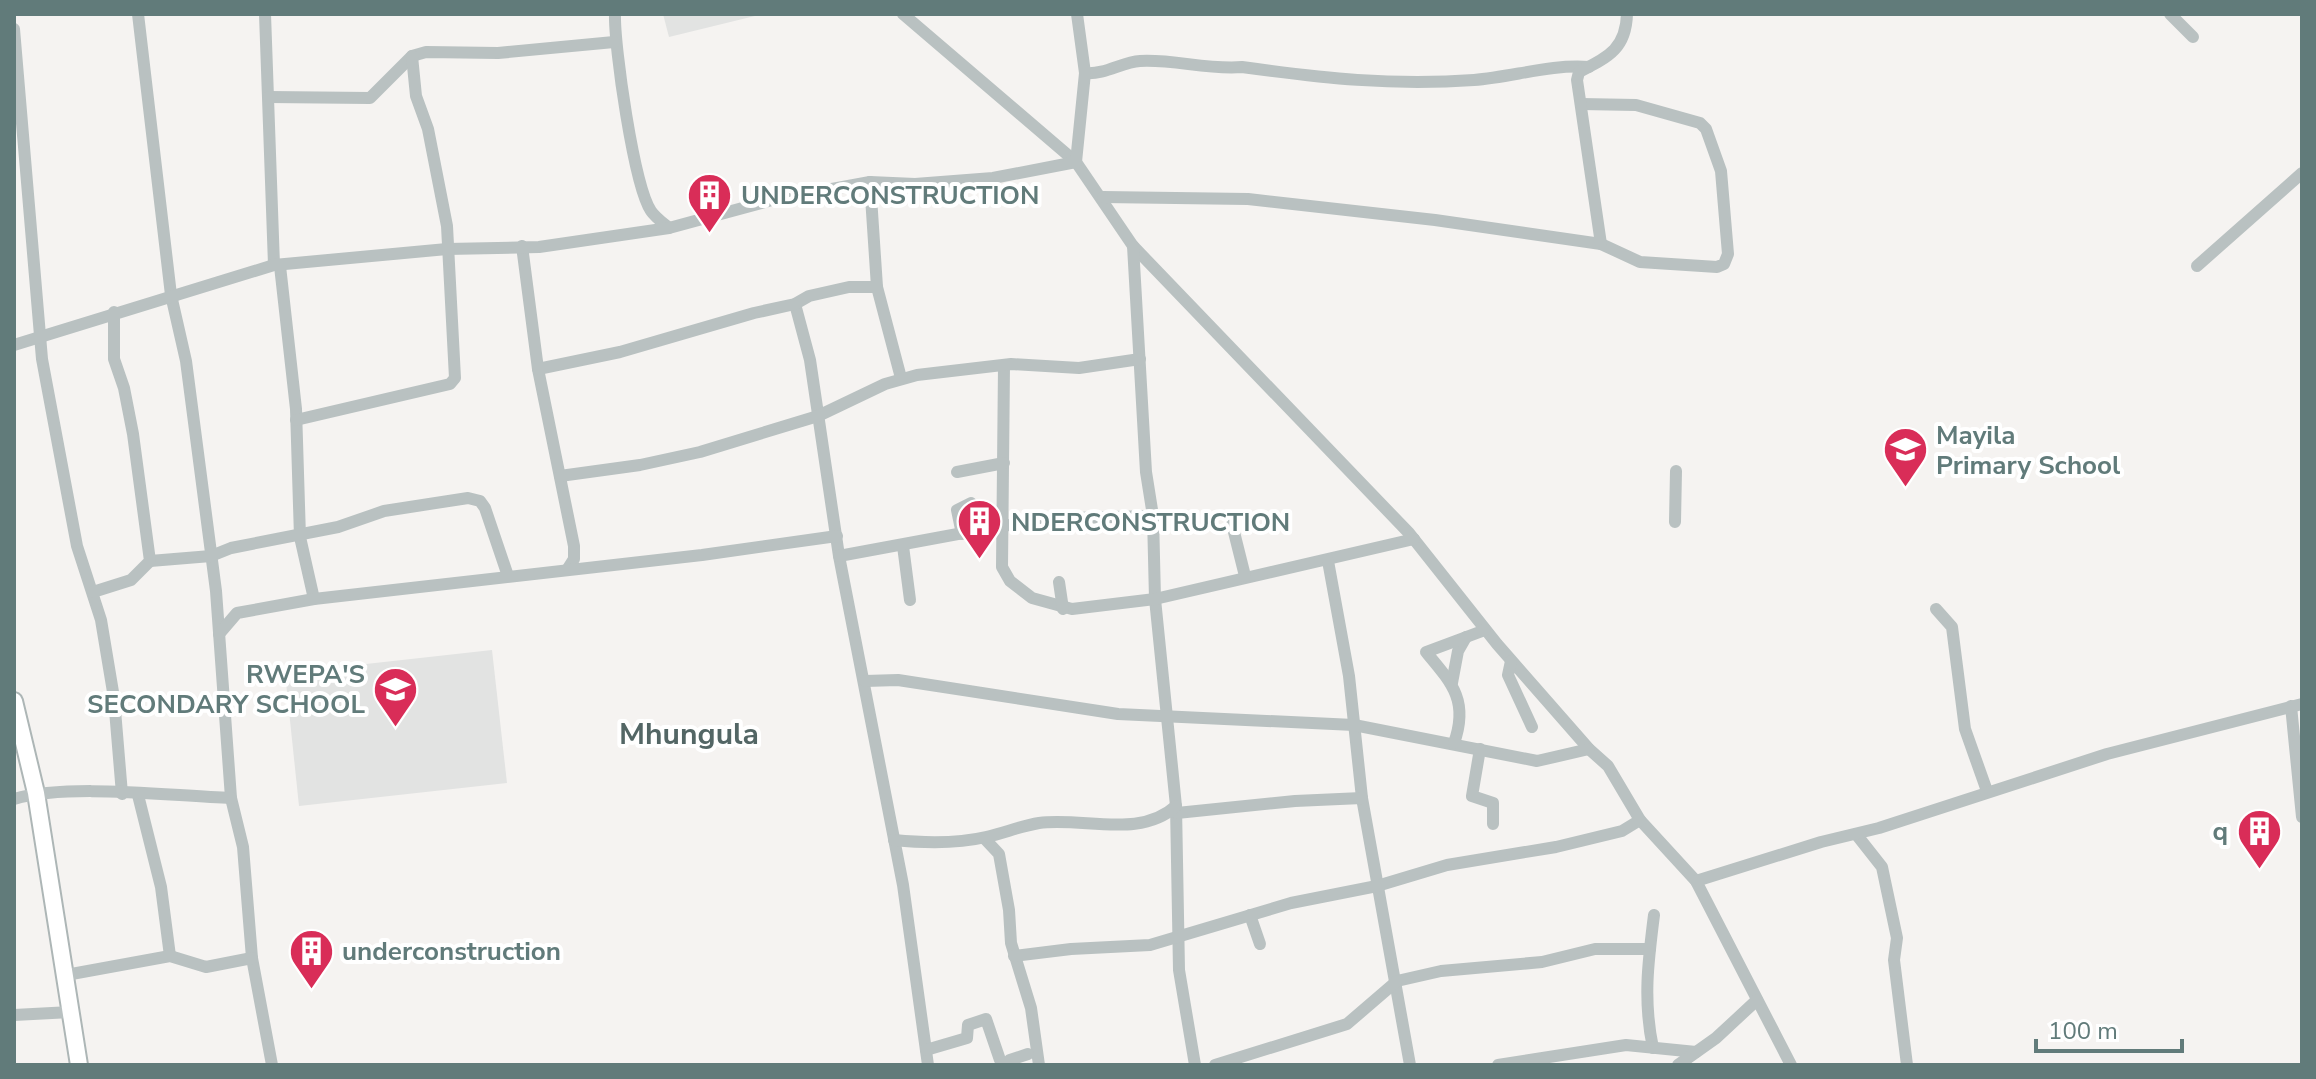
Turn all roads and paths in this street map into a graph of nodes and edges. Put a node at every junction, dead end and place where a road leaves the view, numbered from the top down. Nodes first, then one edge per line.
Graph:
1 (138, 14) edge
2 (265, 14) edge
3 (615, 14) edge
4 (903, 14) edge
5 (1077, 14) edge
6 (1627, 14) edge
7 (2170, 14) edge
8 (14, 29) edge
9 (2193, 37) dead end
10 (614, 42) junction
11 (412, 56) junction
12 (1589, 67) junction
13 (1085, 73) junction
14 (269, 97) junction
15 (1581, 104) junction
16 (1076, 162) junction
17 (2302, 173) edge
18 (870, 182) junction
19 (1103, 197) junction
20 (650, 210) junction
21 (669, 228) junction
22 (642, 233) junction
23 (1601, 244) junction
24 (522, 246) junction
25 (1133, 246) junction
26 (447, 249) junction
27 (277, 266) junction
28 (2197, 266) dead end
29 (877, 287) junction
30 (171, 295) junction
31 (795, 304) junction
32 (114, 312) junction
33 (39, 337) junction
34 (14, 345) edge
35 (1140, 359) junction
36 (1004, 366) junction
37 (538, 369) junction
38 (901, 378) junction
39 (818, 416) junction
40 (296, 420) junction
41 (1004, 463) junction
42 (1676, 471) dead end
43 (957, 472) dead end
44 (560, 476) junction
45 (971, 503) dead end
46 (1153, 516) junction
47 (1675, 522) dead end
48 (1232, 524) dead end
49 (1001, 526) junction
50 (962, 534) junction
51 (837, 536) junction
52 (300, 537) junction
53 (1414, 539) junction
54 (903, 546) junction
55 (211, 556) junction
56 (839, 556) junction
57 (150, 561) junction
58 (1328, 561) junction
59 (567, 570) junction
60 (508, 576) junction
61 (1245, 576) junction
62 (1059, 582) dead end
63 (216, 591) junction
64 (93, 592) junction
65 (314, 599) junction
66 (1155, 599) junction
67 (910, 600) dead end
68 (1063, 609) junction
69 (1936, 609) dead end
70 (237, 613) junction
71 (1485, 630) junction
72 (219, 634) junction
73 (1466, 637) junction
74 (1511, 661) junction
75 (865, 681) junction
76 (1452, 683) junction
77 (14, 701) edge
78 (2296, 705) edge
79 (1166, 717) junction
80 (1354, 725) junction
81 (1532, 727) dead end
82 (1454, 743) junction
83 (1480, 749) junction
84 (1589, 749) junction
85 (1987, 791) junction
86 (36, 793) junction
87 (122, 794) junction
88 (138, 795) junction
89 (231, 798) junction
90 (1362, 798) junction
91 (14, 799) edge
92 (1176, 810) junction
93 (2302, 817) edge
94 (1640, 820) junction
95 (1493, 824) dead end
96 (1856, 834) junction
97 (984, 838) junction
98 (894, 840) junction
99 (1696, 881) junction
100 (1377, 886) junction
101 (1250, 915) junction
102 (1654, 915) dead end
103 (1179, 937) junction
104 (1260, 944) dead end
105 (1650, 949) junction
106 (170, 956) junction
107 (1014, 956) junction
108 (252, 958) junction
109 (66, 975) junction
110 (1397, 981) junction
111 (1757, 1000) junction
112 (71, 1012) junction
113 (14, 1015) edge
114 (1653, 1048) junction
115 (926, 1050) junction
116 (1696, 1052) junction
117 (1028, 1054) dead end
118 (1005, 1062) edge
119 (1522, 1062) edge
120 (79, 1065) edge
121 (272, 1065) edge
122 (928, 1065) edge
123 (1039, 1065) edge
124 (1195, 1065) edge
125 (1215, 1065) edge
126 (1410, 1065) edge
127 (1498, 1065) edge
128 (1678, 1065) edge
129 (1791, 1065) edge
130 (1907, 1065) edge

1 - 30 street
2 - 14 street
3 - 10 street
4 - 16 street
5 - 13 street
6 - 12 street
7 - 9 street
8 - 33 street
10 - 11 street
10 - 20 street
11 - 14 street
11 - 26 street
12 - 13 street
12 - 15 street
13 - 16 street
14 - 27 street
15 - 23 street
15 - 23 street
16 - 18 street
16 - 19 street
17 - 28 street
18 - 21 street
18 - 29 street
19 - 23 street
19 - 25 street
20 - 21 street
20 - 22 street
21 - 22 street
22 - 24 street
24 - 26 street
24 - 37 street
25 - 35 street
25 - 53 street
26 - 27 street
26 - 40 street
27 - 30 street
27 - 40 street
29 - 31 street
29 - 38 street
30 - 32 street
30 - 55 street
31 - 37 street
31 - 39 street
32 - 33 street
32 - 57 street
33 - 34 street
33 - 64 street
35 - 36 street
35 - 46 street
36 - 38 street
36 - 41 street
37 - 44 street
38 - 39 street
39 - 44 street
39 - 51 street
40 - 52 street
41 - 43 street
41 - 49 street
42 - 47 street
44 - 59 street
45 - 50 street
46 - 49 street
46 - 66 street
48 - 61 street
49 - 50 street
49 - 68 street
50 - 54 street
51 - 56 street
51 - 59 street
52 - 55 street
52 - 60 street
52 - 65 street
53 - 58 street
53 - 71 street
54 - 56 street
54 - 67 street
55 - 57 street
55 - 63 street
56 - 75 street
57 - 64 street
58 - 61 street
58 - 80 street
59 - 60 street
60 - 65 street
61 - 66 street
62 - 68 street
63 - 70 street
63 - 72 street
64 - 87 street
65 - 70 street
66 - 68 street
66 - 79 street
69 - 85 street
70 - 72 street
71 - 73 street
71 - 74 street
72 - 89 street
73 - 76 street
73 - 76 street
74 - 81 street
74 - 84 street
75 - 79 street
75 - 98 street
76 - 82 street
77 - 86 main road
78 - 85 street
78 - 93 street
79 - 80 street
79 - 92 street
80 - 82 street
80 - 90 street
82 - 83 street
83 - 84 street
83 - 95 street
84 - 94 street
85 - 96 street
86 - 87 street
86 - 91 street
86 - 109 main road
87 - 88 street
88 - 89 street
88 - 106 street
89 - 108 street
90 - 92 street
90 - 100 street
92 - 97 street
92 - 103 street
94 - 99 street
94 - 100 street
96 - 99 street
96 - 130 street
97 - 98 street
97 - 107 street
98 - 115 street
99 - 111 street
100 - 101 street
100 - 110 street
101 - 103 street
101 - 104 street
102 - 105 street
103 - 107 street
103 - 124 street
105 - 110 street
105 - 114 street
106 - 108 street
106 - 109 street
107 - 123 street
108 - 121 street
109 - 112 main road
110 - 125 street
110 - 126 street
111 - 116 street
111 - 129 street
112 - 113 street
112 - 120 main road
114 - 116 street
114 - 119 street
115 - 118 street
115 - 122 street
116 - 128 street
117 - 118 street
119 - 127 street

